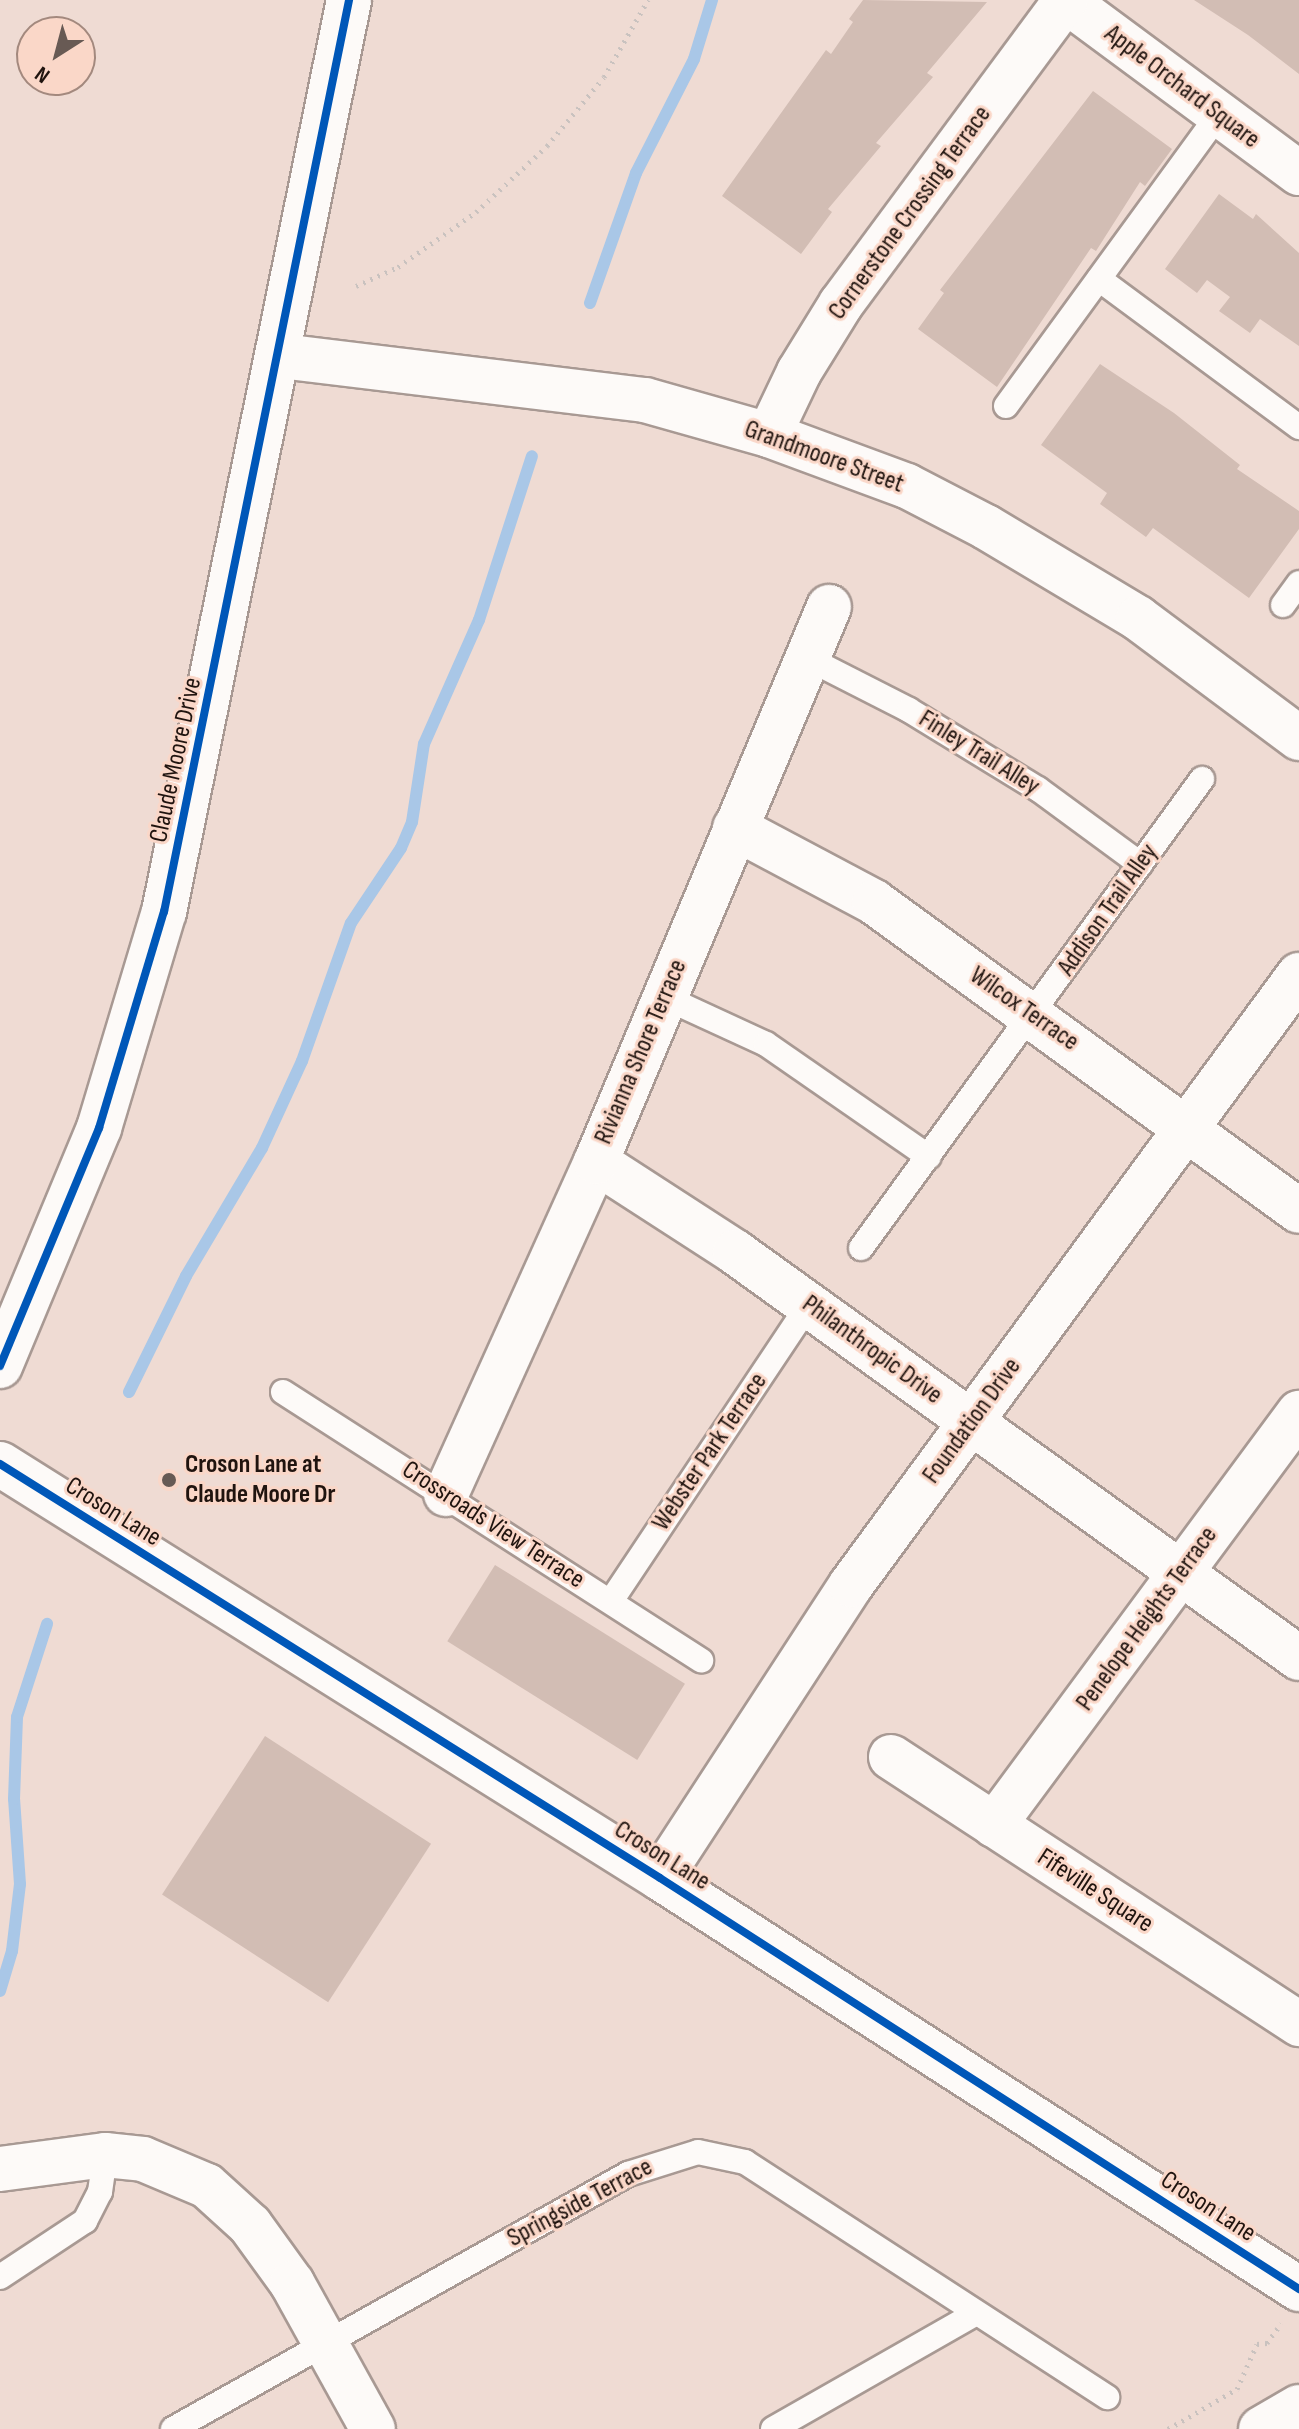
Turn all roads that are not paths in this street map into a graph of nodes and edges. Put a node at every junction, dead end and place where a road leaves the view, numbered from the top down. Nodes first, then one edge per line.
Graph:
1 (349, 0) edge
2 (1066, 0) edge
3 (1219, 114) junction
4 (1299, 173) edge
5 (1099, 279) junction
6 (281, 356) junction
7 (1006, 406) dead end
8 (1299, 427) edge
9 (769, 435) junction
10 (1299, 583) edge
11 (1283, 605) dead end
12 (829, 607) dead end
13 (809, 659) junction
14 (1299, 738) edge
15 (1202, 779) dead end
16 (735, 828) junction
17 (1140, 864) junction
18 (1299, 975) edge
19 (664, 997) junction
20 (1034, 1015) junction
21 (1188, 1126) junction
22 (929, 1157) junction
23 (596, 1162) junction
24 (1299, 1211) edge
25 (861, 1248) dead end
26 (809, 1304) junction
27 (0, 1366) edge
28 (283, 1392) dead end
29 (1299, 1413) edge
30 (971, 1422) junction
31 (0, 1464) edge
32 (446, 1494) junction
33 (1182, 1571) junction
34 (611, 1601) junction
35 (1299, 1658) edge
36 (701, 1660) dead end
37 (891, 1757) dead end
38 (994, 1825) junction
39 (660, 1878) junction
40 (1299, 2024) edge
41 (105, 2155) junction
42 (0, 2169) edge
43 (0, 2277) edge
44 (1291, 2305) edge
45 (975, 2314) junction
46 (326, 2343) junction
47 (1107, 2397) dead end
48 (1299, 2407) edge
49 (173, 2429) edge
50 (373, 2429) edge
51 (773, 2429) edge
52 (1261, 2429) edge

1 - 6 street, Claude Moore Drive
2 - 3 street, Apple Orchard Square
2 - 9 street, Cornerstone Crossing Terrace
3 - 4 street, Apple Orchard Square
3 - 5 lane
5 - 7 lane
5 - 8 lane
6 - 9 street, Grandmoore Street
6 - 27 street, Claude Moore Drive
9 - 14 street, Grandmoore Street
10 - 11 lane
12 - 13 street, Rivianna Shore Terrace
13 - 16 street, Rivianna Shore Terrace
13 - 17 lane, Finley Trail Alley
15 - 17 lane, Addison Trail Alley
16 - 19 street, Rivianna Shore Terrace
16 - 20 street, Wilcox Terrace
17 - 20 lane, Addison Trail Alley
18 - 21 street, Foundation Drive
19 - 22 lane
19 - 23 street, Rivianna Shore Terrace
20 - 21 street, Wilcox Terrace
20 - 22 lane, Addison Trail Alley
21 - 24 street, Wilcox Terrace
21 - 30 street, Foundation Drive
22 - 25 lane, Addison Trail Alley
23 - 26 street, Philanthropic Drive
23 - 32 street, Rivianna Shore Terrace
26 - 30 street, Philanthropic Drive
26 - 34 lane, Webster Park Terrace
28 - 32 lane, Crossroads View Terrace
29 - 33 street, Penelope Heights Terrace
30 - 33 street, Philanthropic Drive
30 - 39 street, Foundation Drive
31 - 39 street, Croson Lane
32 - 34 lane, Crossroads View Terrace
33 - 35 street, Philanthropic Drive
33 - 38 street, Penelope Heights Terrace
34 - 36 lane, Crossroads View Terrace
37 - 38 street, Fifeville Square
38 - 40 street, Fifeville Square
39 - 44 street, Croson Lane
41 - 42 street
41 - 43 lane
41 - 46 street
45 - 46 lane, Springside Terrace
45 - 47 lane, Springside Terrace
45 - 51 lane
46 - 49 lane, Springside Terrace
46 - 50 street
48 - 52 street

